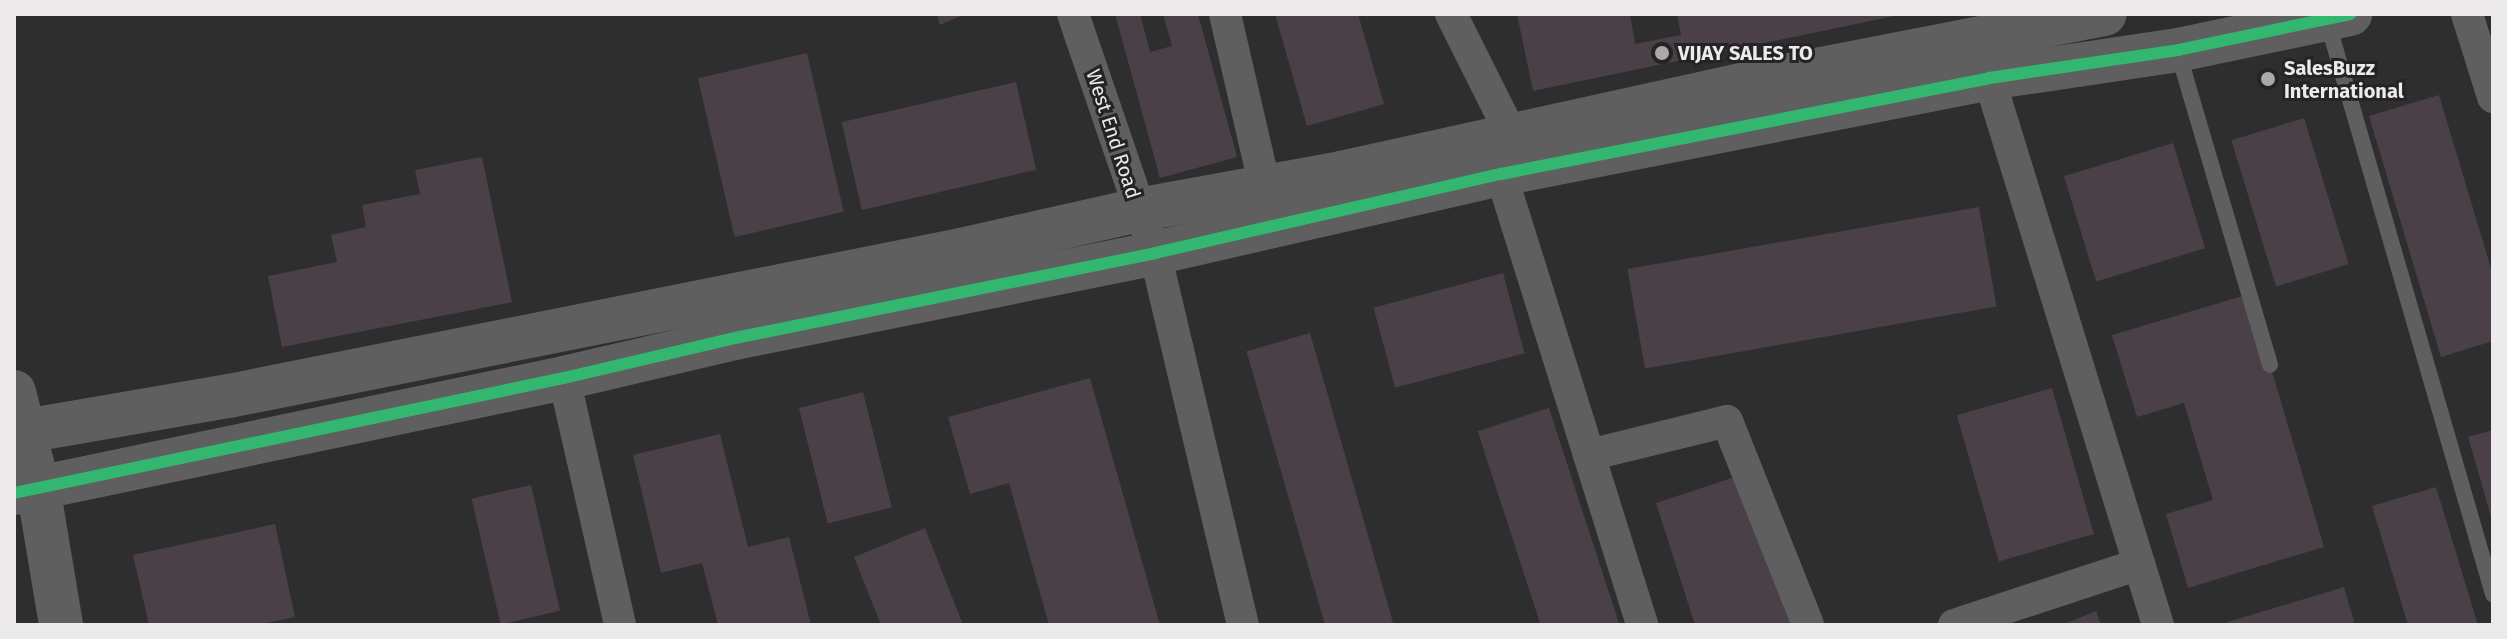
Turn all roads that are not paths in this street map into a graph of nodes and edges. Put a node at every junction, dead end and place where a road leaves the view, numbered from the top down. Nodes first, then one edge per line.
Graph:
1 (1073, 14) edge
2 (1225, 14) edge
3 (1451, 14) edge
4 (2105, 14) edge
5 (2467, 14) edge
6 (2338, 16) edge
7 (2178, 50) junction
8 (1989, 78) junction
9 (2493, 97) edge
10 (1506, 154) junction
11 (1265, 187) junction
12 (1138, 210) junction
13 (1155, 253) junction
14 (692, 302) junction
15 (701, 346) junction
16 (2270, 365) dead end
17 (564, 378) junction
18 (17, 419) edge
19 (1589, 455) junction
20 (26, 490) edge
21 (2139, 564) junction
22 (2493, 594) edge
23 (61, 625) edge
24 (620, 625) edge
25 (1243, 625) edge
26 (1642, 625) edge
27 (1808, 625) edge
28 (1954, 625) edge
29 (2158, 625) edge

1 - 12 street, West End Road
2 - 11 street
3 - 10 street
4 - 10 street
5 - 9 street
6 - 7 street
6 - 22 lane
7 - 8 street
7 - 16 lane
8 - 10 street
8 - 21 street
10 - 11 street
10 - 13 street
10 - 19 street
11 - 12 street
12 - 13 street, West End Road
12 - 14 street
13 - 15 street
13 - 25 street, West End Road
14 - 15 street
14 - 18 street
15 - 17 street
17 - 20 street
17 - 24 street
18 - 20 street
19 - 26 street
19 - 27 street
20 - 23 street
21 - 28 street
21 - 29 street

